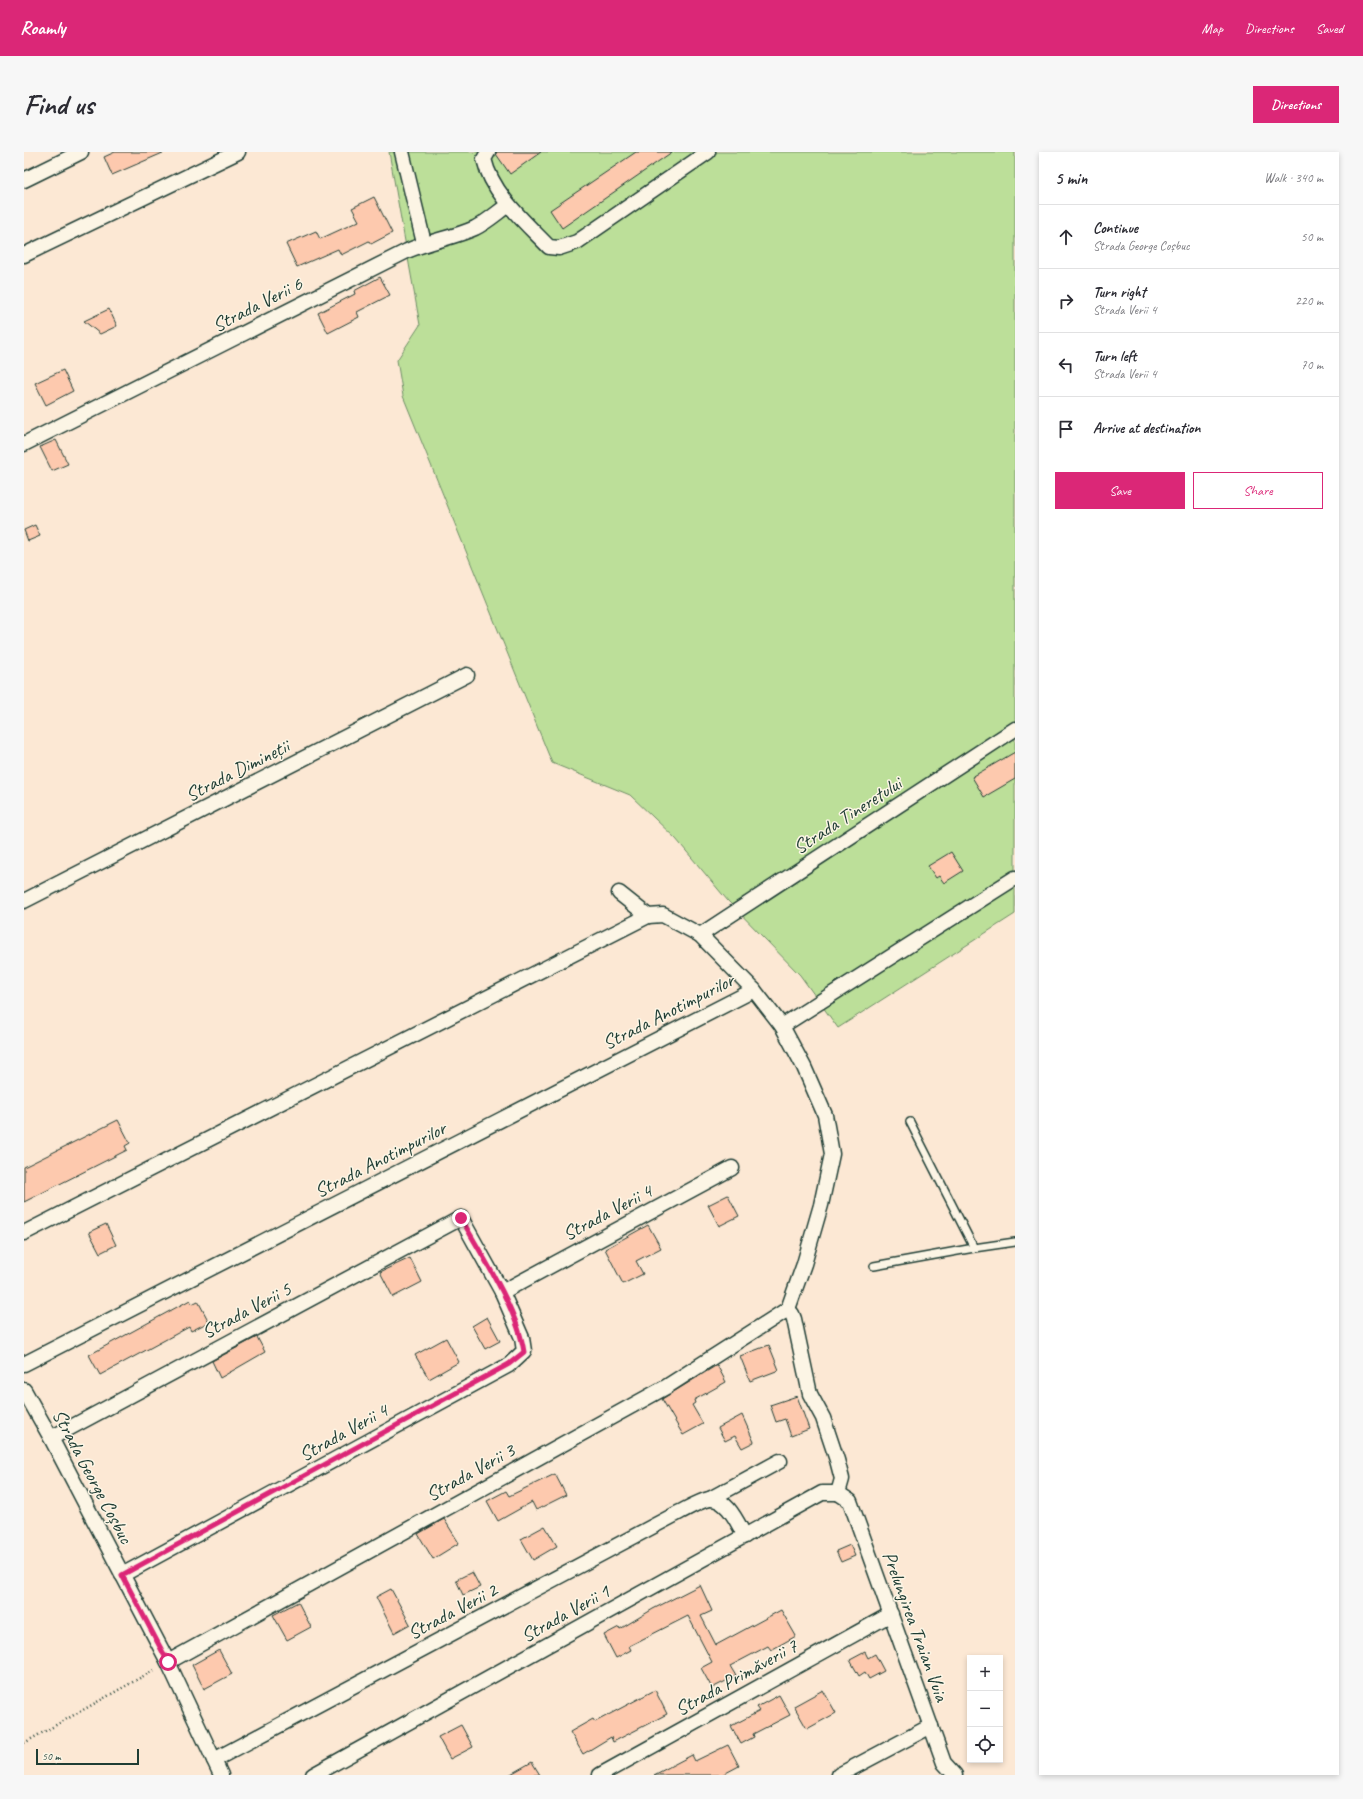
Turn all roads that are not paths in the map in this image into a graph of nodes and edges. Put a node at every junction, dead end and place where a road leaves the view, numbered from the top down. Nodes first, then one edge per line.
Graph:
1 (81, 152) edge
2 (238, 152) edge
3 (402, 152) edge
4 (708, 152) edge
5 (485, 154) edge
6 (24, 180) edge
7 (508, 205) junction
8 (424, 243) junction
9 (24, 255) edge
10 (24, 444) edge
11 (467, 675) dead end
12 (1015, 729) edge
13 (1015, 878) edge
14 (620, 893) dead end
15 (24, 901) edge
16 (648, 916) junction
17 (700, 935) junction
18 (754, 990) junction
19 (782, 1026) junction
20 (910, 1122) dead end
21 (732, 1168) dead end
22 (461, 1218) joint
23 (24, 1233) edge
24 (1015, 1242) edge
25 (974, 1248) junction
26 (874, 1266) dead end
27 (502, 1292) junction
28 (788, 1309) junction
29 (24, 1364) edge
30 (24, 1390) edge
31 (51, 1438) junction
32 (780, 1461) dead end
33 (838, 1493) junction
34 (710, 1499) junction
35 (745, 1536) junction
36 (122, 1575) junction
37 (891, 1614) junction
38 (872, 1625) junction
39 (898, 1634) junction
40 (168, 1662) junction
41 (930, 1726) junction
42 (214, 1760) junction
43 (221, 1775) edge
44 (313, 1775) edge
45 (600, 1775) edge
46 (840, 1775) edge
47 (955, 1775) edge

1 - 6 street
2 - 9 street
3 - 8 street
4 - 7 street
5 - 7 street
7 - 8 street, Strada Verii 6
8 - 10 street, Strada Verii 6
11 - 15 street, Strada Dimineții
12 - 17 street, Strada Tineretului
13 - 19 street
14 - 16 street
16 - 17 street
16 - 23 street
17 - 18 street
18 - 19 street
18 - 29 street, Strada Anotimpurilor
19 - 28 street
20 - 25 lane
21 - 27 street, Strada Verii 4
22 - 27 street, Strada Verii 4
22 - 31 street, Strada Verii 5
24 - 25 lane
25 - 26 lane
27 - 36 street, Strada Verii 4
28 - 33 street
28 - 40 street, Strada Verii 3
30 - 31 street, Strada George Coșbuc
31 - 36 street, Strada George Coșbuc
32 - 34 street, Strada Verii 2
33 - 35 street, Strada Verii 1
33 - 37 street, Prelungirea Traian Vuia
34 - 35 street
34 - 42 street, Strada Verii 2
35 - 44 street, Strada Verii 1
36 - 40 street, Strada George Coșbuc
37 - 38 street, Strada Primăverii 7
37 - 39 street, Prelungirea Traian Vuia
38 - 39 street
38 - 45 street, Strada Primăverii 7
39 - 41 street, Prelungirea Traian Vuia
40 - 42 street, Strada George Coșbuc
41 - 46 street
41 - 47 street, Prelungirea Traian Vuia
42 - 43 street, Strada George Coșbuc

